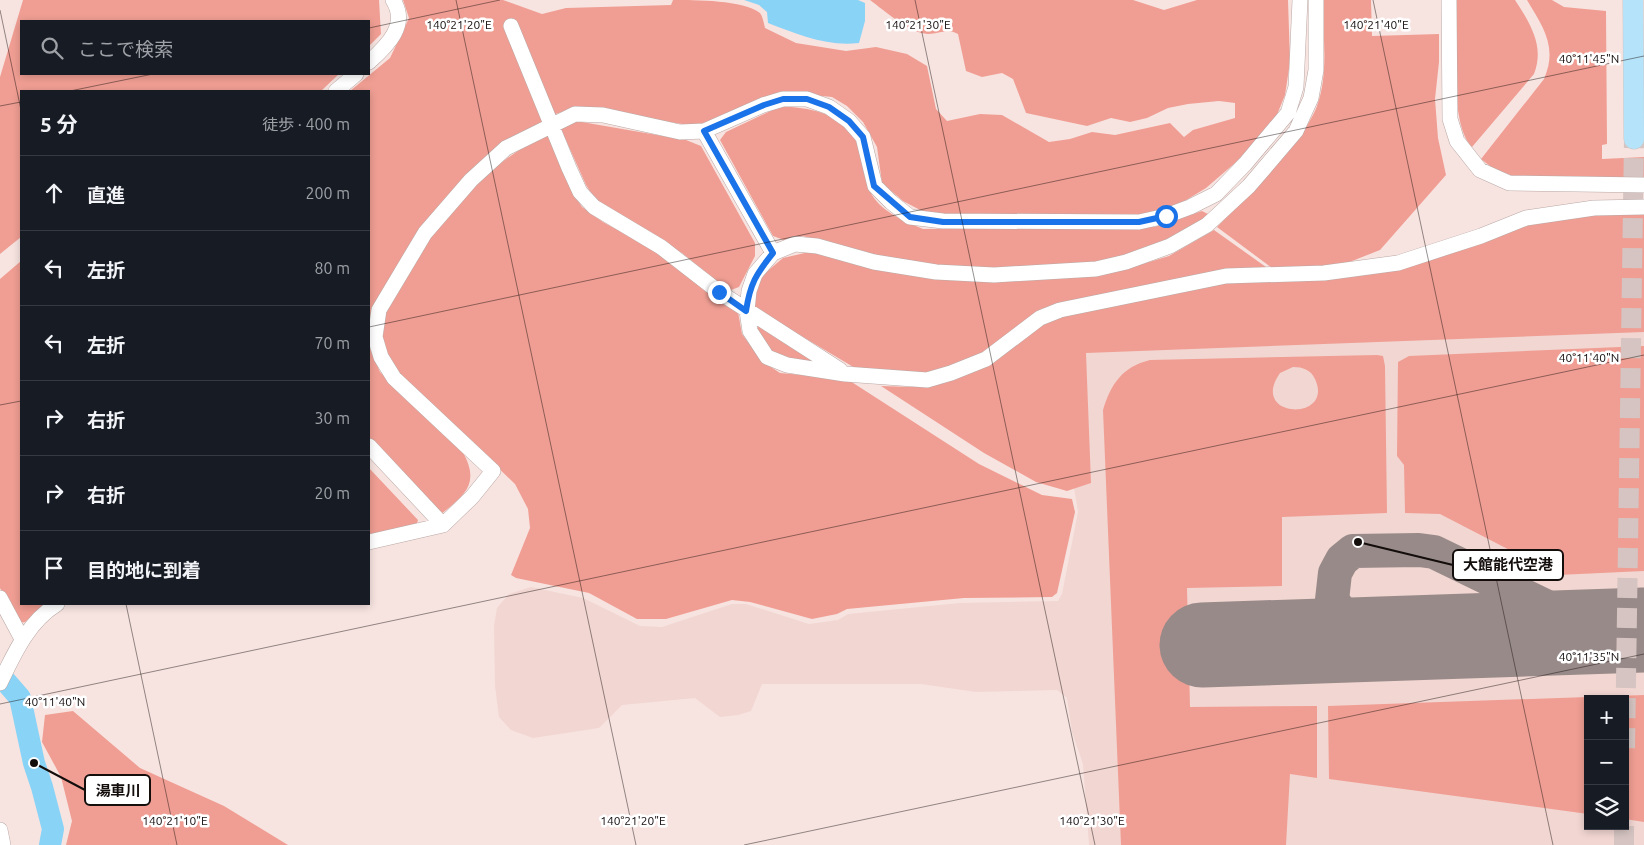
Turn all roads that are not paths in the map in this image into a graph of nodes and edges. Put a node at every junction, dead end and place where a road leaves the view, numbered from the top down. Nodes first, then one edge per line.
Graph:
1 (393, 0) edge
2 (1300, 0) edge
3 (1316, 0) edge
4 (1449, 0) edge
5 (1633, 0) edge
6 (510, 26) dead end
7 (370, 61) edge
8 (355, 75) edge
9 (337, 90) edge
10 (550, 124) junction
11 (704, 131) junction
12 (1634, 139) tunnel mouth
13 (1644, 185) edge
14 (1644, 207) edge
15 (773, 253) junction
16 (746, 311) junction
17 (372, 337) edge
18 (845, 374) junction
19 (370, 447) edge
20 (443, 525) junction
21 (370, 542) edge
22 (0, 598) edge
23 (55, 605) edge
24 (22, 639) junction
25 (0, 683) edge
26 (0, 830) edge
27 (3, 845) edge

1 - 7 street
2 - 11 street
3 - 15 street
4 - 13 street
5 - 12 main road
6 - 10 street
8 - 9 street
10 - 11 street
10 - 16 street
10 - 17 street
11 - 15 street
14 - 18 street
15 - 16 street
16 - 18 street
16 - 18 street
17 - 20 street
19 - 20 street
20 - 21 street
22 - 24 street
23 - 24 street
24 - 25 street
26 - 27 street

